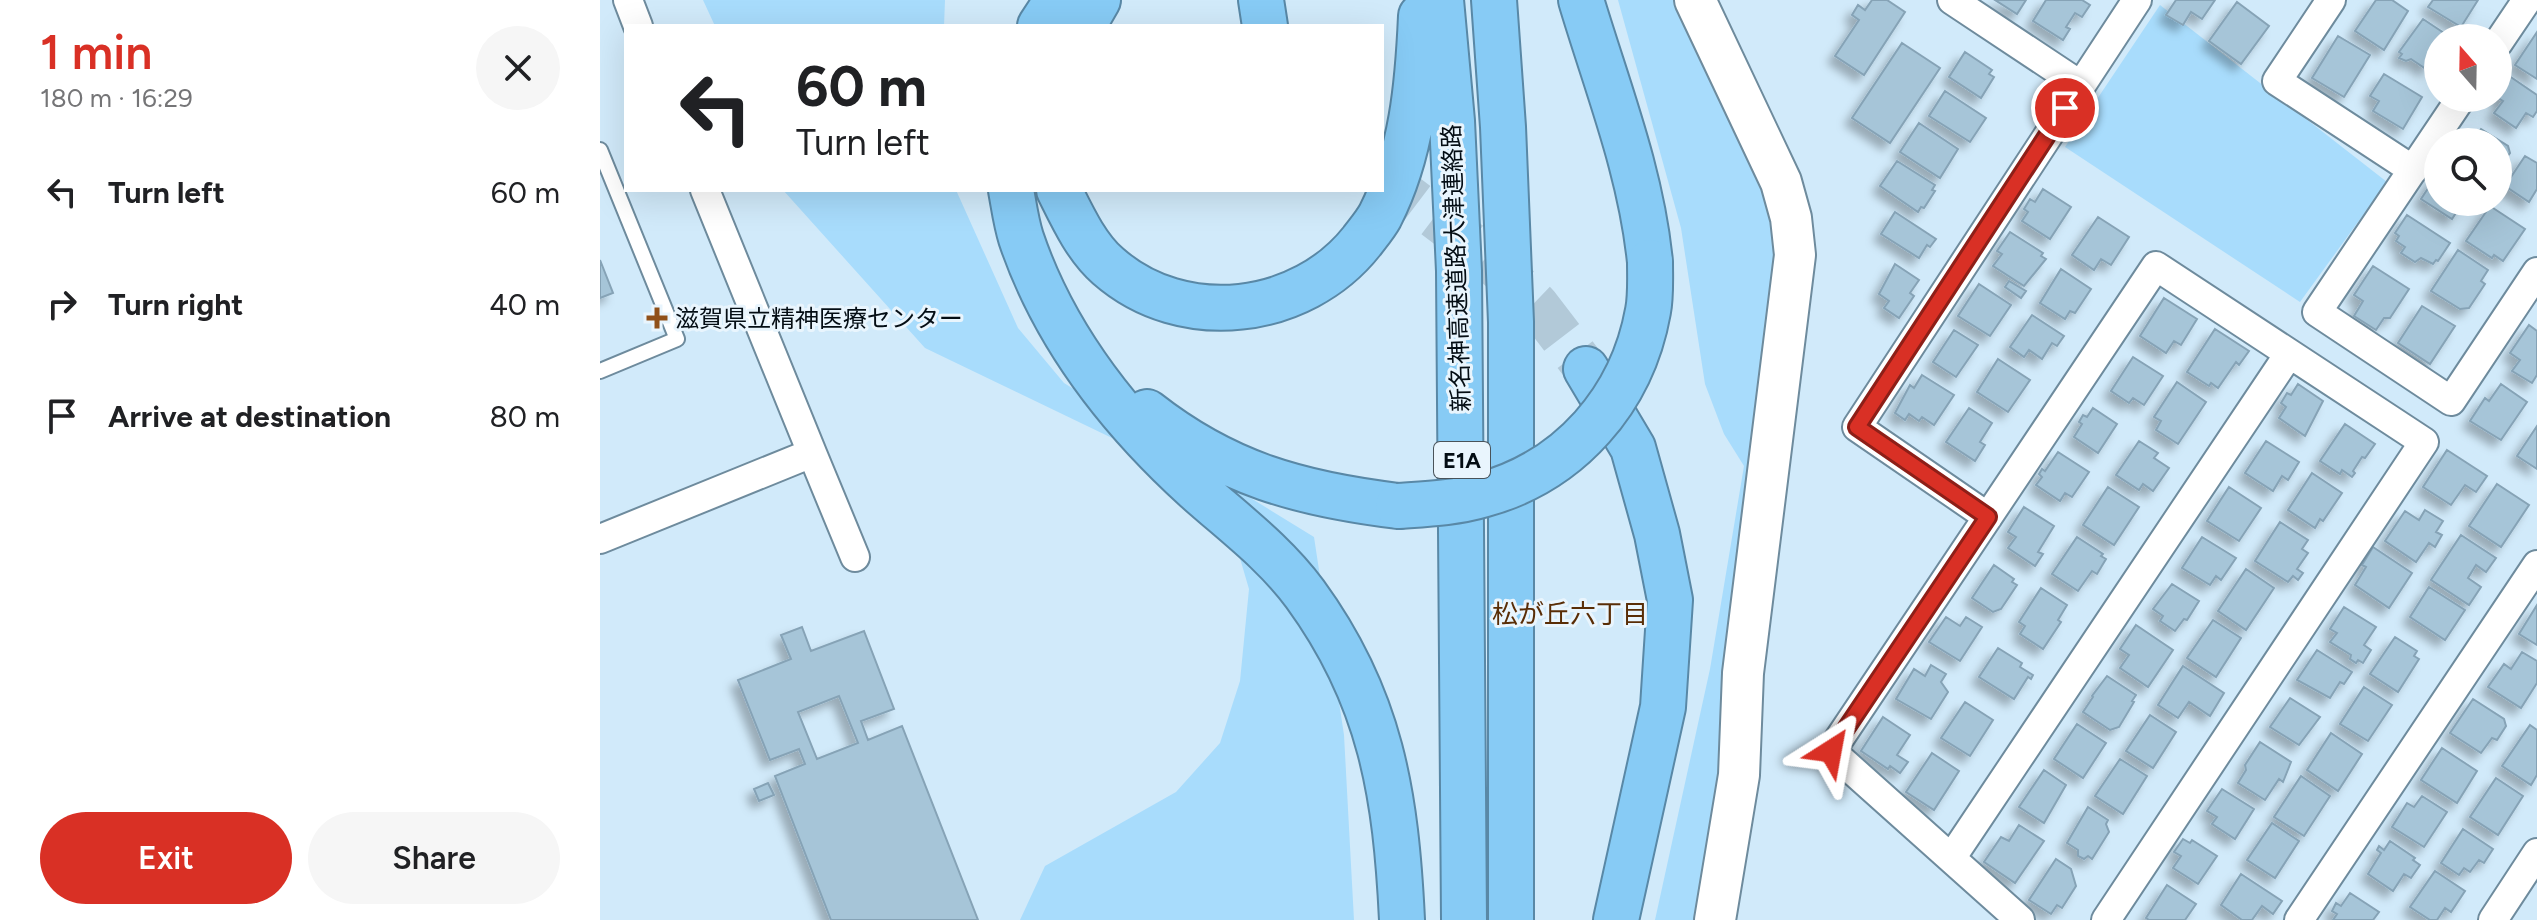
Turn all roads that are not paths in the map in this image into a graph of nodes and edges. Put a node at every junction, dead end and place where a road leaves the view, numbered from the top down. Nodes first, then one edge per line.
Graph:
1 (628, 0) edge
2 (1057, 0) edge
3 (1098, 0) edge
4 (1261, 0) edge
5 (1420, 0) edge
6 (1441, 0) edge
7 (1494, 0) edge
8 (1581, 0) edge
9 (1695, 0) edge
10 (1952, 0) edge
11 (2137, 0) edge
12 (2331, 0) edge
13 (2527, 0) edge
14 (637, 24) edge
15 (1041, 24) edge
16 (1084, 24) edge
17 (1265, 24) edge
18 (2511, 24) edge
19 (2080, 85) junction
20 (2452, 112) edge
21 (600, 150) edge
22 (2413, 170) junction
23 (706, 192) edge
24 (1011, 192) edge
25 (1060, 192) edge
26 (2537, 272) edge
27 (1071, 343) junction
28 (2289, 354) junction
29 (1586, 369) tunnel mouth
30 (600, 371) edge
31 (812, 453) junction
32 (1988, 517) junction
33 (600, 539) edge
34 (855, 557) dead end
35 (2537, 565) edge
36 (2537, 853) edge
37 (1952, 857) junction
38 (1402, 920) edge
39 (1464, 920) edge
40 (1511, 920) edge
41 (1616, 920) edge
42 (1715, 920) edge
43 (2020, 920) edge
44 (2106, 920) edge
45 (2299, 920) edge
46 (2493, 920) edge

1 - 14 street
2 - 15 highway
3 - 16 highway
4 - 17 highway
5 - 25 highway
6 - 39 highway, 新名神高速道路大津連絡路 / E1A
7 - 40 highway, 新名神高速道路大津連絡路 / E1A
8 - 27 highway, bridge
9 - 42 street
10 - 19 street
11 - 19 street
12 - 22 street
13 - 18 street
19 - 32 street
20 - 22 street
21 - 30 lane
22 - 26 street
23 - 31 street
24 - 27 highway
27 - 38 highway
28 - 32 street
28 - 37 street
28 - 44 street
29 - 41 highway
31 - 33 street
31 - 34 street
32 - 37 street
35 - 45 street
36 - 46 street
37 - 43 street

